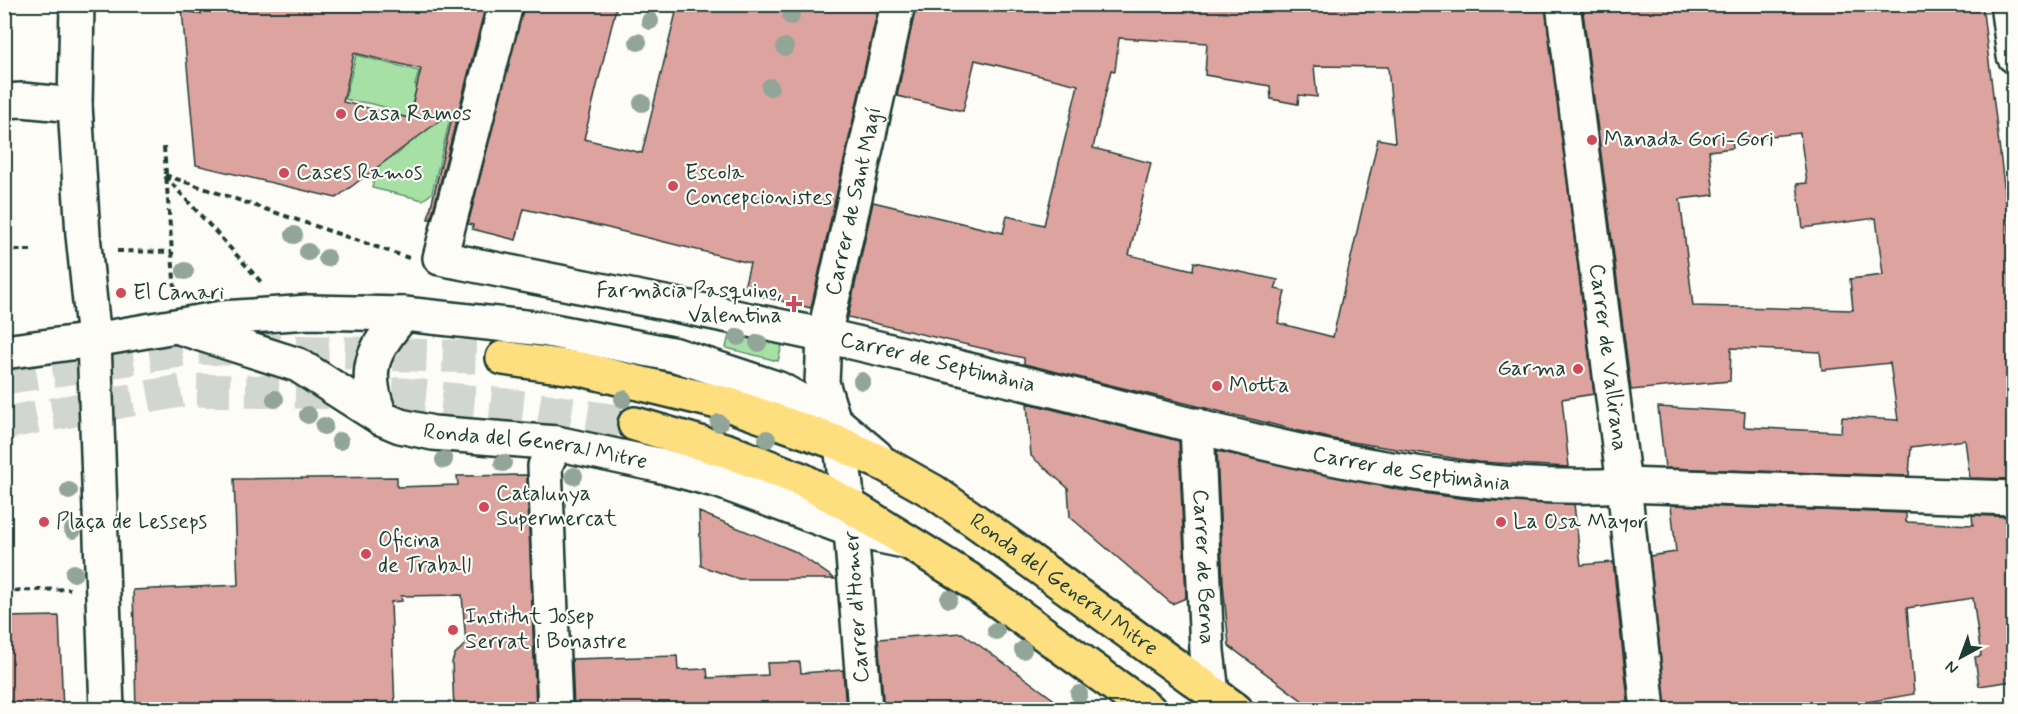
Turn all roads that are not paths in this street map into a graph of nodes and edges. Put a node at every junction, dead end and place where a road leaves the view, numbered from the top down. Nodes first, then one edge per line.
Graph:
1 (77, 4) edge
2 (506, 4) edge
3 (898, 4) edge
4 (1563, 4) edge
5 (2007, 4) edge
6 (2013, 56) edge
7 (4, 101) edge
8 (75, 105) junction
9 (404, 314) junction
10 (178, 326) junction
11 (824, 336) junction
12 (94, 340) junction
13 (4, 352) edge
14 (503, 358) tunnel mouth
15 (381, 418) junction
16 (635, 424) tunnel mouth
17 (1197, 425) junction
18 (836, 431) junction
19 (556, 443) junction
20 (1624, 485) junction
21 (2013, 498) edge
22 (850, 517) junction
23 (1221, 704) edge
24 (107, 710) edge
25 (555, 710) edge
26 (865, 710) edge
27 (1149, 710) edge
28 (1648, 710) edge

1 - 8 street
2 - 11 street
3 - 11 street, Carrer de Sant Magí
4 - 20 street, Carrer de Vallirana
5 - 6 street
7 - 8 street
8 - 12 street
9 - 10 street, Ronda del General Mitre
9 - 15 street
9 - 18 street, Ronda del General Mitre
10 - 12 street, Ronda del General Mitre
10 - 15 street, Ronda del General Mitre
11 - 17 street, Carrer de Septimània
11 - 18 street, Carrer de Sant Magí
12 - 13 street
12 - 24 street
14 - 18 main road, Ronda del General Mitre
15 - 19 street, Ronda del General Mitre
16 - 22 main road, Ronda del General Mitre
17 - 20 street, Carrer de Septimània
17 - 23 street, Carrer de Berna
18 - 22 street, Carrer de Sant Magí
18 - 23 main road, Ronda del General Mitre
19 - 22 street, Ronda del General Mitre
19 - 25 street
20 - 21 street, Carrer de Septimània
20 - 28 street, Carrer de Vallirana
22 - 26 street, Carrer d'Homer
22 - 27 main road, Ronda del General Mitre

